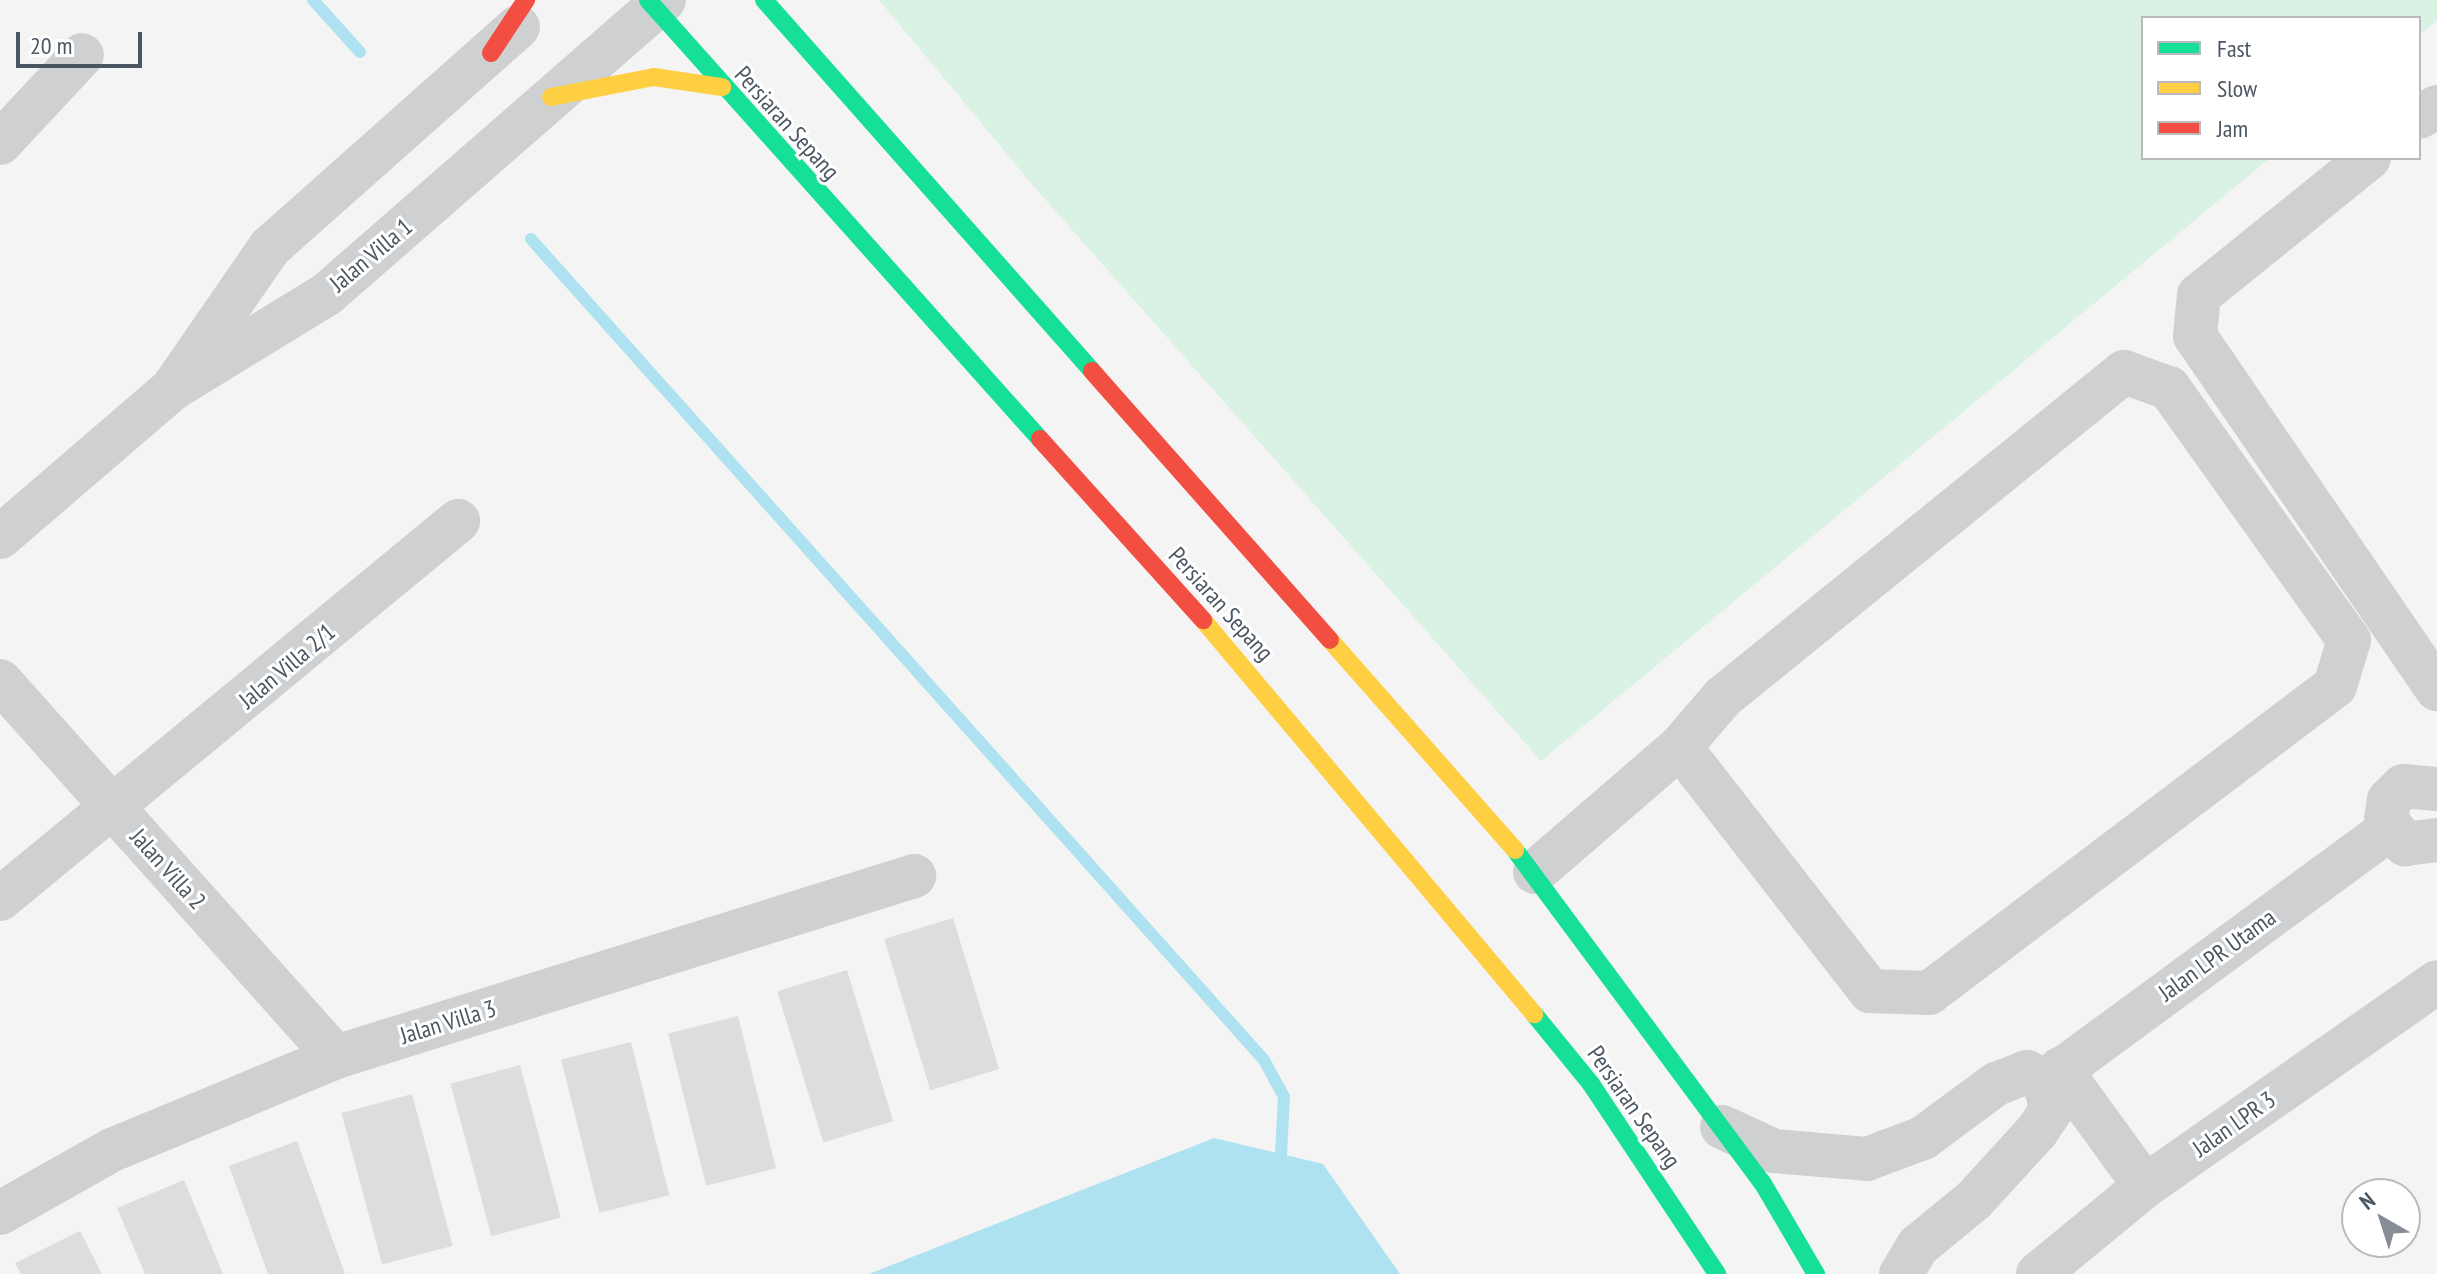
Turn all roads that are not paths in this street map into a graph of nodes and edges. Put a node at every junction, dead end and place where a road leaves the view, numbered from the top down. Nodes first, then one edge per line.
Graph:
1 (526, 0) edge
2 (545, 0) edge
3 (764, 0) edge
4 (656, 3) edge
5 (491, 53) junction
6 (82, 55) dead end
7 (722, 87) junction
8 (551, 97) junction
9 (0, 143) edge
10 (2367, 160) edge
11 (172, 389) junction
12 (458, 521) dead end
13 (0, 537) edge
14 (0, 681) edge
15 (2437, 689) edge
16 (1680, 747) junction
17 (2437, 789) edge
18 (116, 811) junction
19 (2389, 829) junction
20 (2437, 840) edge
21 (1535, 872) junction
22 (914, 876) dead end
23 (0, 899) edge
24 (2437, 982) edge
25 (336, 1057) junction
26 (2053, 1075) junction
27 (1722, 1127) junction
28 (2145, 1186) junction
29 (0, 1213) edge
30 (1717, 1274) edge
31 (1816, 1274) edge
32 (1901, 1274) edge
33 (2038, 1274) edge

1 - 5 street
2 - 5 street, Jalan Villa 1
3 - 21 street
4 - 7 street, Persiaran Sepang
4 - 8 street, Jalan Villa 1
5 - 11 street, Jalan Villa 1
6 - 9 street
7 - 8 street
7 - 30 street, Persiaran Sepang
8 - 11 street, Jalan Villa 1
10 - 15 street
11 - 13 street, Jalan Villa 1
12 - 18 street, Jalan Villa 2/1
14 - 18 street, Jalan Villa 2
16 - 16 street
16 - 21 street
17 - 19 street
18 - 23 street, Jalan Villa 2/1
18 - 25 street, Jalan Villa 2
19 - 20 street
19 - 26 street, Jalan LPR Utama
21 - 27 street
22 - 25 street, Jalan Villa 3
24 - 28 street, Jalan LPR 3
25 - 29 street, Jalan Villa 3
26 - 27 street
26 - 28 street
26 - 32 street
27 - 31 street
28 - 33 street, Jalan LPR 3

